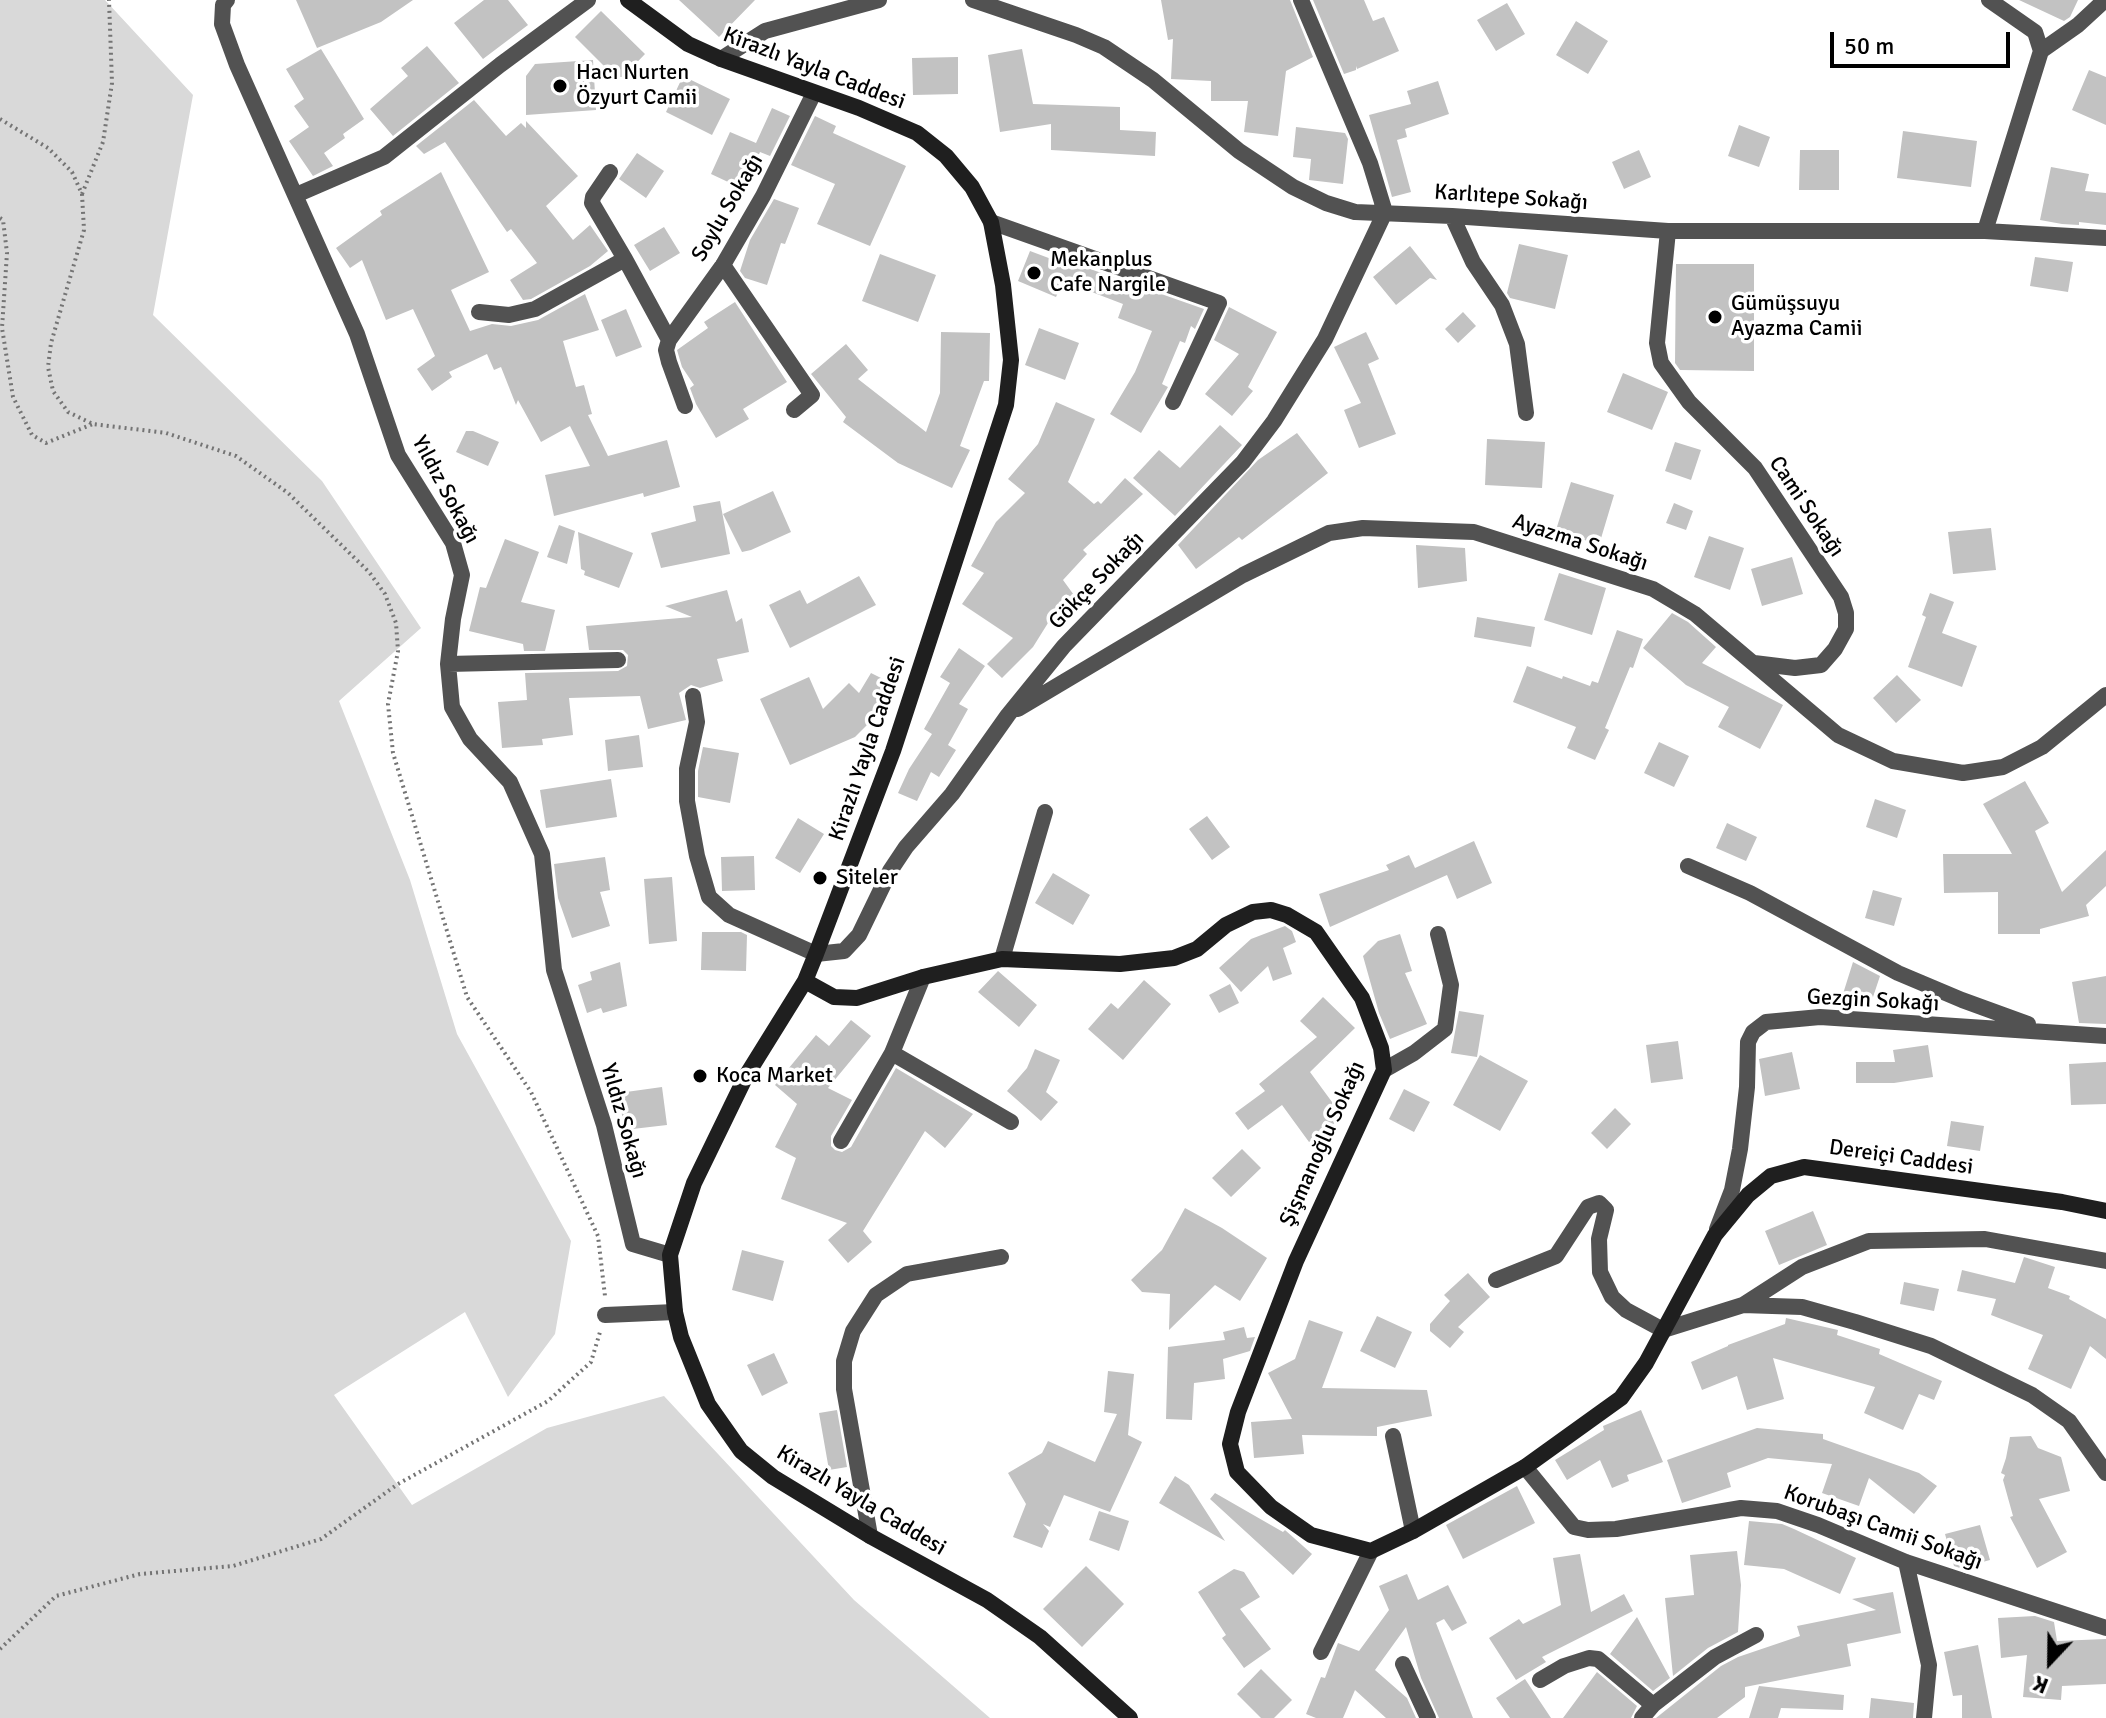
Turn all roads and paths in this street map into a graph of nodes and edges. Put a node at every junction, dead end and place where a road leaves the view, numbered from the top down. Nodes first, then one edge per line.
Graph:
1 (109, 0) edge
2 (227, 0) edge
3 (588, 0) edge
4 (628, 0) edge
5 (879, 0) edge
6 (973, 0) edge
7 (1301, 0) edge
8 (1989, 0) edge
9 (2105, 0) edge
10 (2041, 51) junction
11 (721, 59) junction
12 (814, 93) junction
13 (0, 119) edge
14 (610, 172) dead end
15 (82, 194) junction
16 (296, 195) junction
17 (1385, 212) junction
18 (1452, 216) junction
19 (0, 218) edge
20 (991, 222) junction
21 (1668, 231) junction
22 (1985, 231) junction
23 (2106, 238) edge
24 (625, 259) junction
25 (723, 265) junction
26 (479, 312) dead end
27 (669, 340) junction
28 (1173, 402) dead end
29 (685, 406) dead end
30 (794, 410) dead end
31 (1526, 413) dead end
32 (93, 424) junction
33 (618, 660) dead end
34 (1752, 662) junction
35 (448, 664) junction
36 (2106, 695) edge
37 (693, 696) dead end
38 (1008, 715) junction
39 (1045, 812) dead end
40 (1688, 866) dead end
41 (1438, 934) dead end
42 (816, 954) junction
43 (1002, 959) junction
44 (923, 977) junction
45 (805, 981) junction
46 (2045, 1030) junction
47 (2106, 1036) edge
48 (892, 1053) junction
49 (1384, 1070) junction
50 (1011, 1122) dead end
51 (841, 1141) dead end
52 (2106, 1211) edge
53 (1715, 1235) junction
54 (670, 1255) junction
55 (1001, 1257) dead end
56 (2106, 1261) edge
57 (1496, 1280) dead end
58 (1743, 1305) junction
59 (675, 1312) junction
60 (605, 1315) junction
61 (1663, 1330) junction
62 (1393, 1436) dead end
63 (1525, 1467) junction
64 (2106, 1473) edge
65 (1413, 1531) junction
66 (870, 1536) junction
67 (1371, 1551) junction
68 (1906, 1562) junction
69 (2106, 1628) edge
70 (1756, 1635) dead end
71 (0, 1649) edge
72 (1321, 1652) dead end
73 (1403, 1664) dead end
74 (1540, 1680) dead end
75 (1647, 1711) edge
76 (1130, 1718) edge
77 (1428, 1718) edge
78 (1924, 1718) edge

1 - 15 path
2 - 16 street, Yıldız Sokağı
3 - 16 street
4 - 11 main road, Kirazlı Yayla Caddesi
5 - 11 street
6 - 17 street, Karlıtepe Sokağı
7 - 17 street
8 - 10 street
9 - 10 street
10 - 22 street
11 - 12 main road, Kirazlı Yayla Caddesi
12 - 20 main road, Kirazlı Yayla Caddesi
12 - 25 street, Soylu Sokağı
13 - 15 path
14 - 24 street
15 - 32 path
16 - 35 street, Yıldız Sokağı
17 - 18 street, Karlıtepe Sokağı
17 - 38 street, Gökçe Sokağı
18 - 21 street, Karlıtepe Sokağı
18 - 31 street
19 - 32 path
20 - 28 street
20 - 42 main road, Kirazlı Yayla Caddesi
21 - 22 street, Karlıtepe Sokağı
21 - 34 street, Cami Sokağı
22 - 23 street, Karlıtepe Sokağı
24 - 26 street
24 - 27 street
25 - 27 street, Soylu Sokağı
25 - 30 street
27 - 29 street
32 - 60 path
33 - 35 street
34 - 36 street, Ayazma Sokağı
34 - 38 street, Ayazma Sokağı
35 - 54 street, Yıldız Sokağı
37 - 42 street
38 - 42 street, Gökçe Sokağı
39 - 43 street
40 - 46 street
41 - 49 street
42 - 45 main road, Kirazlı Yayla Caddesi
43 - 44 main road, Şişmanoğlu Sokağı
43 - 49 main road, Şişmanoğlu Sokağı
44 - 45 main road, Şişmanoğlu Sokağı
44 - 48 street
45 - 54 main road, Kirazlı Yayla Caddesi
46 - 47 street, Gezgin Sokağı
46 - 53 street, Gezgin Sokağı
48 - 50 street
48 - 51 street
49 - 67 main road, Şişmanoğlu Sokağı
52 - 53 main road, Dereiçi Caddesi
53 - 61 main road
54 - 59 main road, Kirazlı Yayla Caddesi
55 - 66 street
56 - 58 street
57 - 61 street
58 - 61 street
58 - 64 street
59 - 60 street
59 - 66 main road, Kirazlı Yayla Caddesi
60 - 71 path
61 - 63 main road
62 - 65 street
63 - 65 main road
63 - 68 street, Korubaşı Camii Sokağı
65 - 67 main road
66 - 76 main road, Kirazlı Yayla Caddesi
67 - 72 street
68 - 69 street, Korubaşı Camii Sokağı
68 - 78 street
70 - 75 street
73 - 77 street
74 - 75 street

